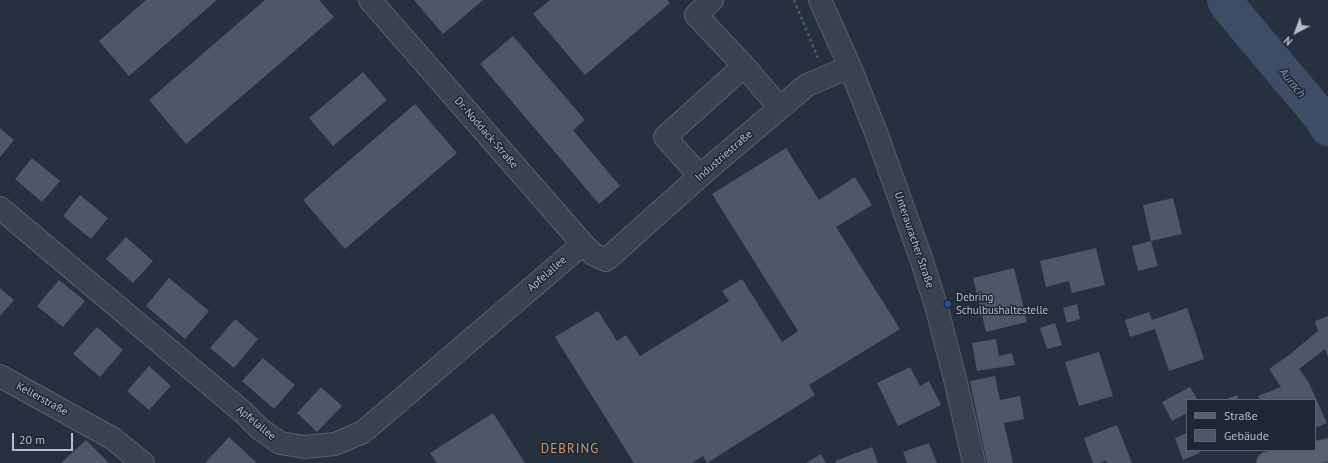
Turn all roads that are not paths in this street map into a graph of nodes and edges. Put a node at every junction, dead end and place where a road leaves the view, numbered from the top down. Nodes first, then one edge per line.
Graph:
1 (370, 0) edge
2 (712, 0) edge
3 (820, 0) edge
4 (744, 66) junction
5 (850, 67) junction
6 (780, 108) junction
7 (700, 176) junction
8 (0, 208) edge
9 (583, 244) junction
10 (606, 260) joint
11 (0, 376) edge
12 (280, 443) junction
13 (1328, 450) edge
14 (143, 463) edge
15 (291, 463) edge
16 (974, 463) edge
17 (1268, 463) edge

1 - 9 street, Dr.-Noddack-Straße
2 - 4 street
3 - 5 street, Unterauracher Straße
4 - 6 street
4 - 7 street
5 - 6 street, Industriestraße
5 - 16 street, Unterauracher Straße
6 - 7 street, Industriestraße
7 - 10 street, Industriestraße
8 - 12 street, Apfelallee
9 - 10 street, Dr.-Noddack-Straße
9 - 12 street, Apfelallee
11 - 14 street, Kellerstraße
12 - 15 street
13 - 17 main road

